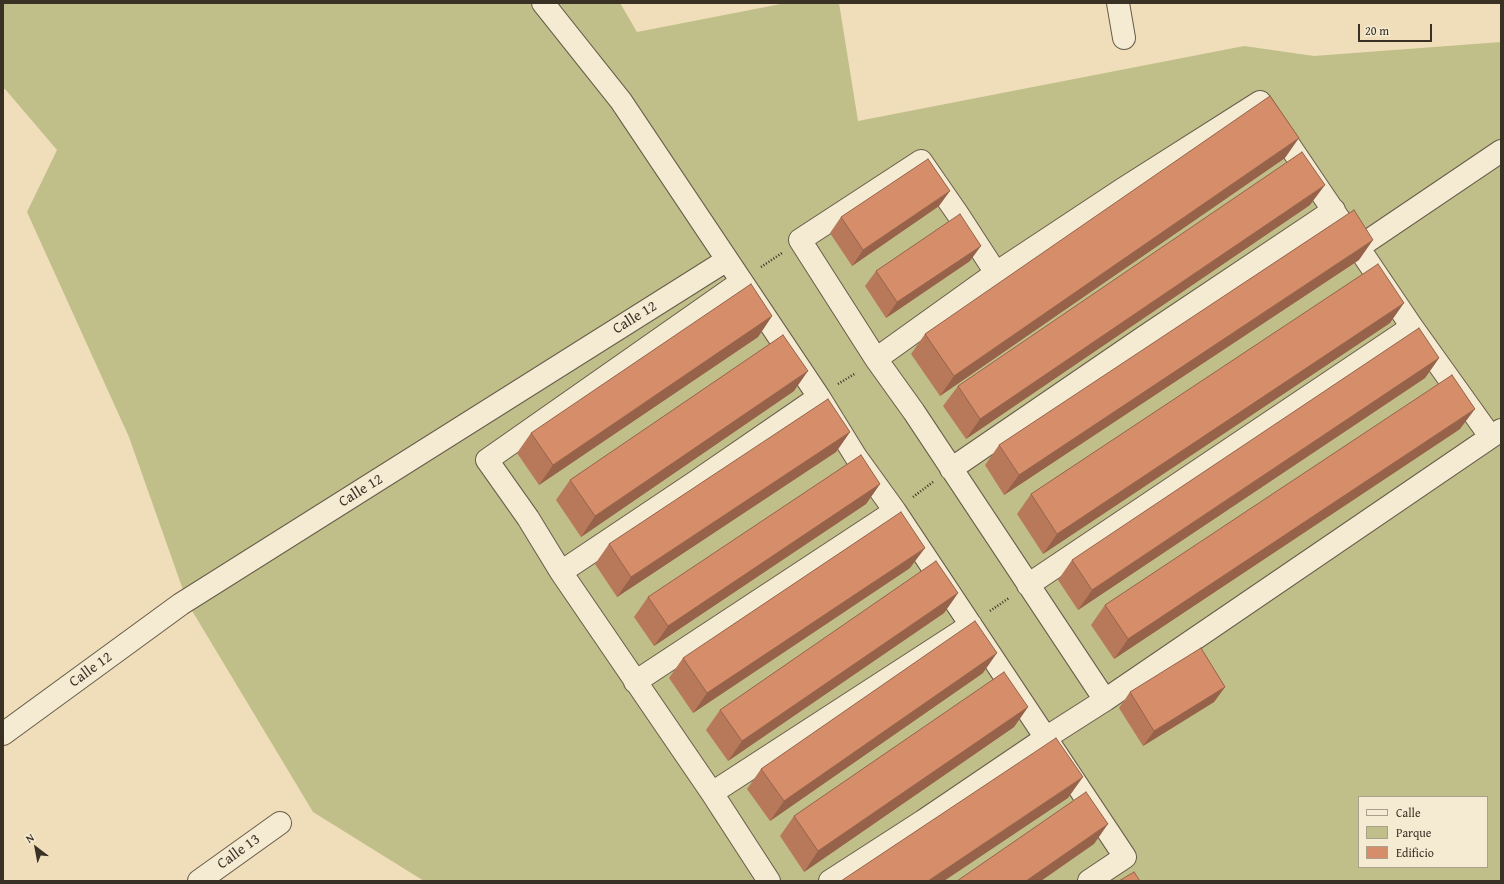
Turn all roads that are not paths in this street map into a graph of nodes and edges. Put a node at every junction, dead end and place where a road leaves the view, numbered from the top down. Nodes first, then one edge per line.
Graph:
1 (543, 3) edge
2 (1118, 3) edge
3 (1124, 38) dead end
4 (1501, 151) edge
5 (1334, 210) junction
6 (1359, 247) junction
7 (727, 260) junction
8 (996, 273) junction
9 (741, 282) junction
10 (1412, 327) junction
11 (876, 359) junction
12 (819, 397) junction
13 (1496, 433) edge
14 (951, 469) junction
15 (895, 511) junction
16 (561, 572) junction
17 (1028, 585) junction
18 (971, 625) junction
19 (635, 682) junction
20 (1105, 700) junction
21 (3, 734) edge
22 (1047, 737) junction
23 (712, 793) junction
24 (280, 823) dead end
25 (199, 881) edge
26 (769, 881) edge
27 (830, 881) edge
28 (1089, 881) edge

1 - 7 street
2 - 3 street
4 - 6 street
5 - 6 street
5 - 8 street
5 - 14 street
6 - 10 street
7 - 9 street
7 - 21 street, Calle 12
8 - 11 street
8 - 11 street
9 - 12 street
9 - 16 street
10 - 13 street
10 - 17 street
11 - 14 street
12 - 15 street
12 - 16 street
13 - 20 street
14 - 17 street
15 - 18 street
15 - 19 street
16 - 19 street
17 - 20 street
18 - 22 street
18 - 23 street
19 - 23 street
20 - 22 street
22 - 27 street
22 - 28 street
23 - 26 street
24 - 25 street, Calle 13

